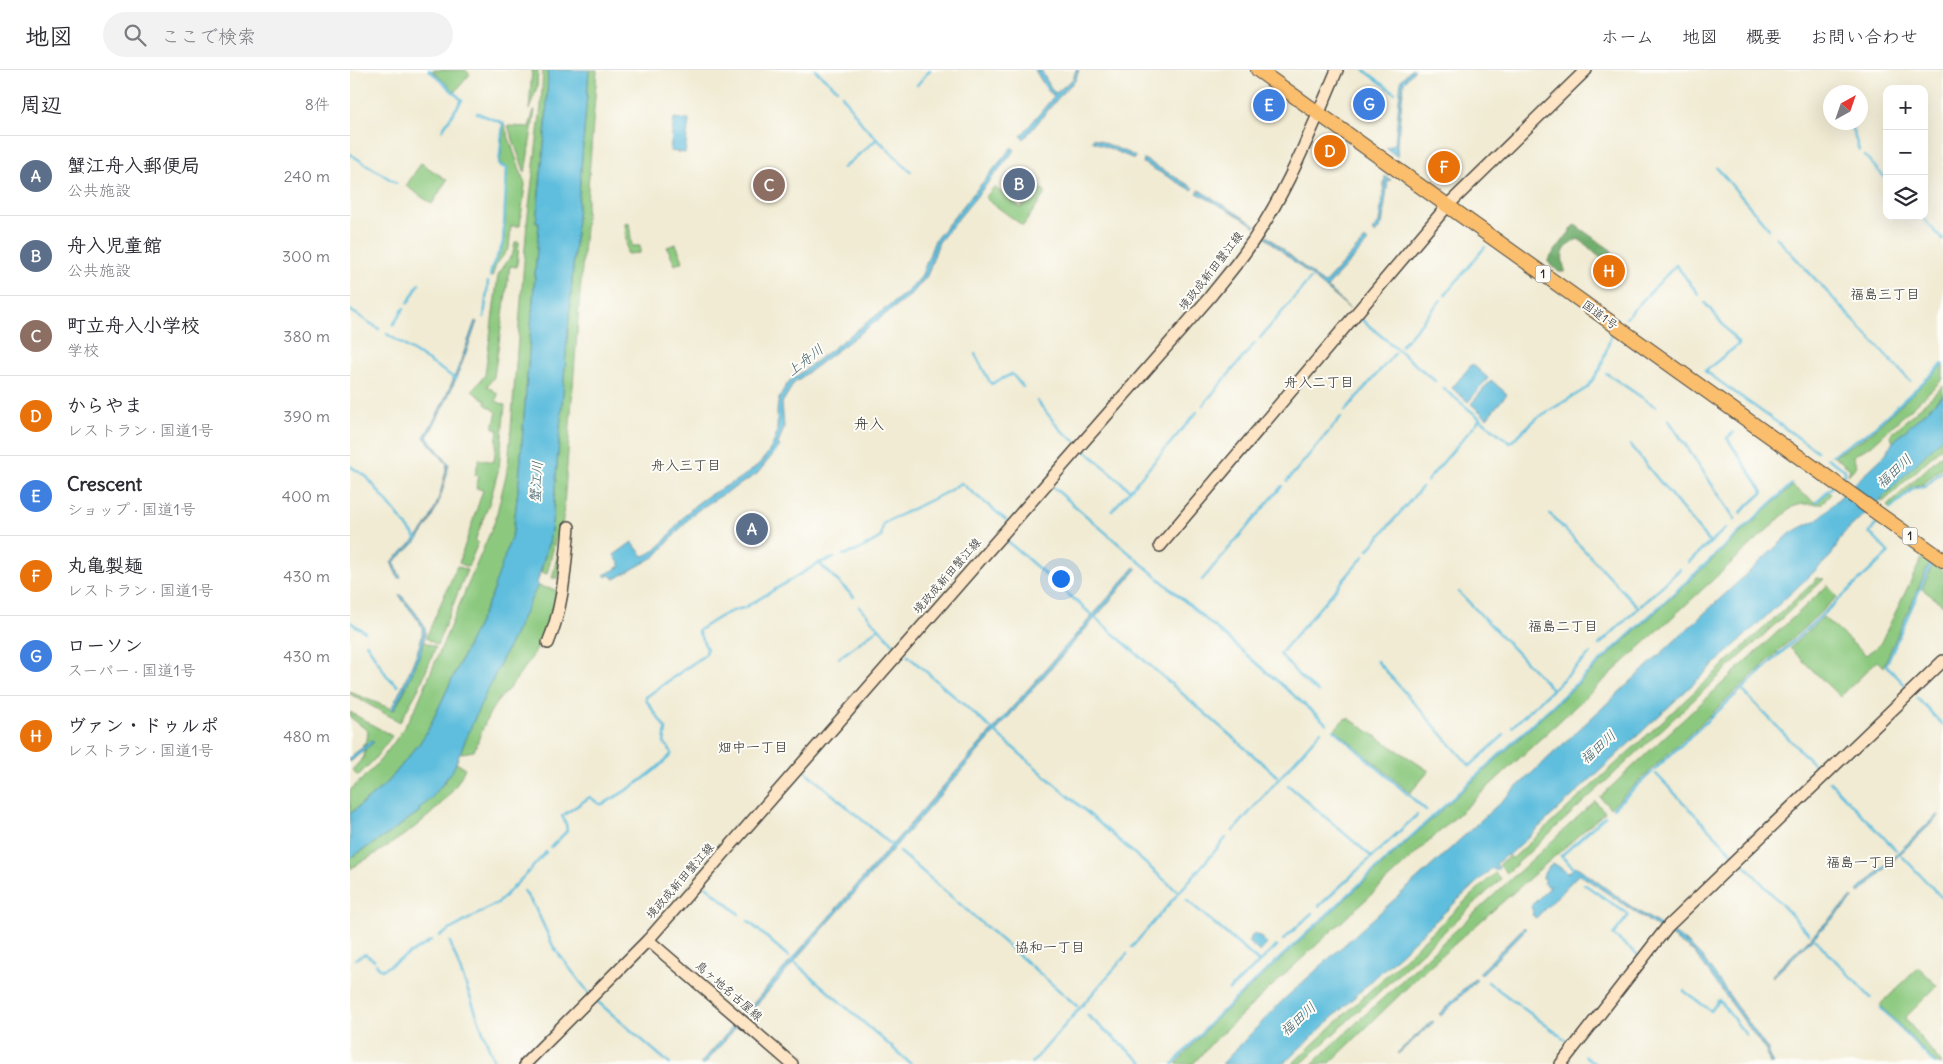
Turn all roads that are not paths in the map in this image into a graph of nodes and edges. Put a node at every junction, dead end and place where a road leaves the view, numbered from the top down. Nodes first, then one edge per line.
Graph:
1 (1258, 70) edge
2 (1337, 70) edge
3 (1586, 70) edge
4 (1319, 113) junction
5 (1448, 205) junction
6 (568, 527) dead end
7 (1160, 546) dead end
8 (1943, 560) edge
9 (548, 643) dead end
10 (1943, 661) edge
11 (648, 940) junction
12 (525, 1064) edge
13 (792, 1064) edge
14 (1561, 1064) edge

1 - 4 highway, 国道1号 / 1
2 - 4 main road, 境政成新田蟹江線
3 - 5 main road
4 - 5 highway, 国道1号 / 1
4 - 11 main road, 境政成新田蟹江線
5 - 7 main road
5 - 8 highway, 国道1号 / 1
6 - 9 main road
10 - 14 main road
11 - 12 main road, 境政成新田蟹江線
11 - 13 main road, 鳥ヶ地名古屋線

